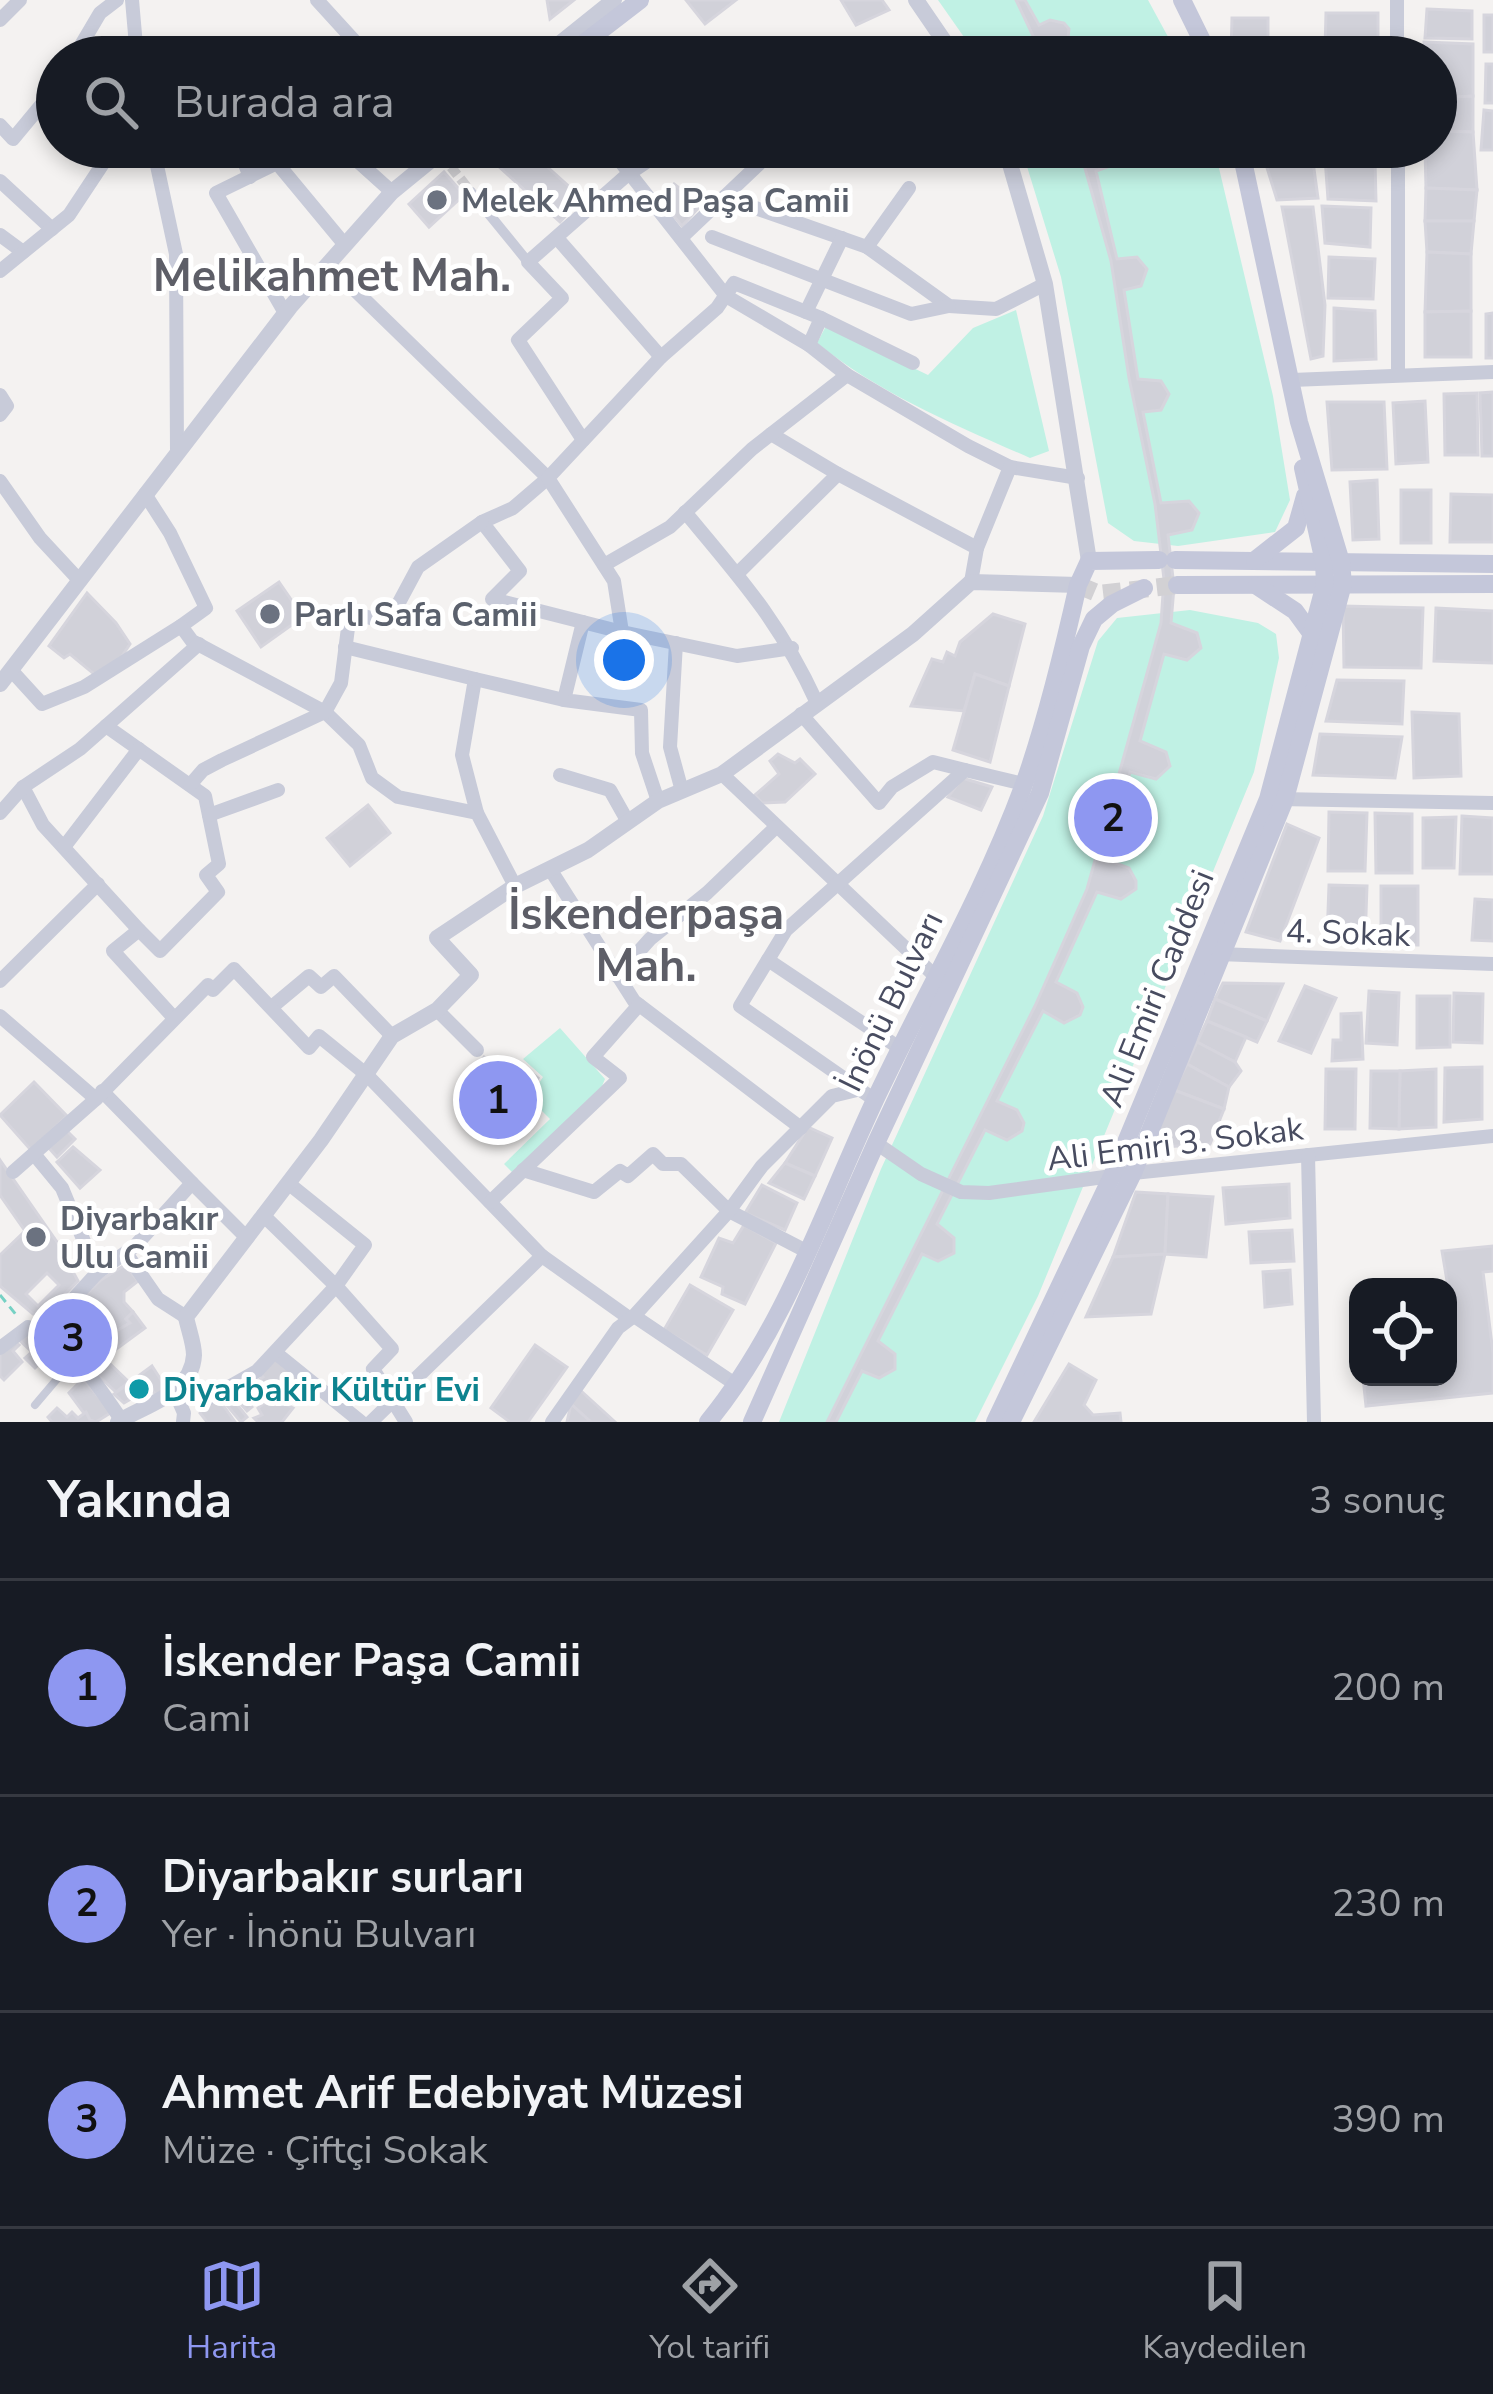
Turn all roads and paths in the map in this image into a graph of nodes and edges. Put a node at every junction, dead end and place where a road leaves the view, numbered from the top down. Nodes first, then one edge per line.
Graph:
1 (20, 0) edge
2 (117, 0) edge
3 (132, 0) edge
4 (317, 0) edge
5 (614, 0) edge
6 (640, 0) edge
7 (916, 0) edge
8 (1182, 0) edge
9 (1397, 0) edge
10 (0, 20) edge
11 (86, 36) edge
12 (135, 36) edge
13 (350, 36) edge
14 (574, 36) edge
15 (583, 36) edge
16 (940, 36) edge
17 (1200, 36) edge
18 (1397, 36) edge
19 (36, 111) edge
20 (0, 126) edge
21 (100, 168) edge
22 (158, 168) edge
23 (247, 168) edge
24 (268, 168) edge
25 (280, 168) edge
26 (366, 168) edge
27 (428, 168) edge
28 (622, 168) edge
29 (638, 168) edge
30 (755, 168) edge
31 (1011, 168) edge
32 (1245, 168) edge
33 (1398, 168) edge
34 (627, 175) junction
35 (250, 176) junction
36 (0, 181) edge
37 (909, 188) dead end
38 (392, 192) junction
39 (471, 192) tunnel mouth
40 (724, 197) junction
41 (52, 229) junction
42 (0, 235) edge
43 (712, 237) dead end
44 (557, 238) junction
45 (681, 238) junction
46 (842, 238) junction
47 (345, 245) junction
48 (867, 247) junction
49 (23, 252) junction
50 (529, 262) junction
51 (328, 264) junction
52 (0, 271) edge
53 (823, 279) junction
54 (1045, 284) junction
55 (726, 296) junction
56 (949, 306) junction
57 (806, 312) junction
58 (285, 313) junction
59 (821, 318) junction
60 (809, 345) junction
61 (662, 357) junction
62 (913, 363) dead end
63 (1493, 372) edge
64 (1398, 374) junction
65 (847, 375) junction
66 (1292, 380) junction
67 (0, 395) edge
68 (0, 415) edge
69 (1299, 422) junction
70 (771, 434) junction
71 (583, 440) junction
72 (178, 452) junction
73 (1010, 467) junction
74 (838, 474) junction
75 (548, 478) junction
76 (1078, 478) junction
77 (0, 481) edge
78 (1306, 485) junction
79 (145, 494) junction
80 (685, 512) junction
81 (482, 522) junction
82 (976, 548) junction
83 (1089, 561) junction
84 (1254, 561) junction
85 (1333, 562) junction
86 (1493, 564) edge
87 (604, 565) junction
88 (737, 574) junction
89 (79, 580) junction
90 (970, 582) junction
91 (1253, 584) junction
92 (1334, 584) junction
93 (1493, 584) edge
94 (1078, 585) junction
95 (1178, 585) tunnel mouth
96 (1144, 588) dead end
97 (583, 622) junction
98 (182, 626) junction
99 (622, 632) junction
100 (1311, 634) junction
101 (676, 643) junction
102 (199, 644) junction
103 (345, 647) junction
104 (792, 648) junction
105 (5, 677) edge
106 (475, 679) junction
107 (564, 700) junction
108 (817, 703) junction
109 (325, 712) junction
110 (801, 715) junction
111 (106, 726) junction
112 (139, 749) junction
113 (964, 770) junction
114 (560, 775) dead end
115 (722, 775) junction
116 (1024, 784) junction
117 (190, 785) junction
118 (23, 787) junction
119 (278, 790) dead end
120 (682, 790) junction
121 (1276, 799) junction
122 (658, 800) junction
123 (1493, 803) edge
124 (0, 813) edge
125 (477, 813) junction
126 (209, 815) junction
127 (628, 822) junction
128 (776, 826) junction
129 (64, 847) junction
130 (550, 869) junction
131 (98, 884) junction
132 (515, 886) junction
133 (837, 886) junction
134 (140, 930) junction
135 (1211, 954) junction
136 (768, 960) junction
137 (1493, 964) edge
138 (617, 976) junction
139 (935, 976) junction
140 (0, 981) edge
141 (273, 1006) junction
142 (639, 1006) junction
143 (436, 1010) junction
144 (0, 1016) edge
145 (174, 1018) junction
146 (392, 1036) junction
147 (901, 1048) junction
148 (477, 1050) dead end
149 (367, 1075) junction
150 (856, 1090) junction
151 (99, 1095) junction
152 (875, 1100) junction
153 (802, 1129) junction
154 (1493, 1136) edge
155 (876, 1143) junction
156 (34, 1154) junction
157 (1308, 1155) junction
158 (523, 1170) junction
159 (13, 1172) dead end
160 (1132, 1173) junction
161 (1112, 1176) junction
162 (192, 1183) junction
163 (288, 1183) junction
164 (490, 1202) junction
165 (729, 1211) junction
166 (263, 1216) junction
167 (247, 1238) junction
168 (126, 1252) junction
169 (808, 1252) junction
170 (542, 1256) junction
171 (98, 1273) junction
172 (336, 1286) junction
173 (0, 1295) edge
174 (186, 1317) junction
175 (632, 1317) junction
176 (35, 1330) junction
177 (0, 1348) edge
178 (277, 1354) junction
179 (74, 1359) junction
180 (734, 1384) junction
181 (174, 1390) junction
182 (393, 1402) junction
183 (34, 1405) dead end
184 (121, 1421) edge
185 (183, 1422) edge
186 (361, 1422) edge
187 (371, 1422) edge
188 (406, 1422) edge
189 (552, 1422) edge
190 (707, 1422) edge
191 (752, 1422) edge
192 (995, 1422) edge
193 (1011, 1422) edge
194 (1314, 1422) edge

1 - 10 street
2 - 11 street
3 - 12 street
4 - 13 street
5 - 14 street
6 - 15 main road
7 - 16 street
8 - 17 main road
9 - 18 street
19 - 20 street
21 - 41 street
22 - 72 street
23 - 35 street
24 - 35 street
25 - 47 street
26 - 38 street
27 - 38 street
28 - 34 street
29 - 34 street
30 - 40 street
31 - 54 street
32 - 66 main road
33 - 64 street
34 - 44 street
34 - 45 street
35 - 58 street
36 - 41 street
37 - 48 street
38 - 47 street
39 - 50 street
40 - 45 street
40 - 46 street
41 - 49 street
42 - 49 street
43 - 53 street
44 - 50 street
44 - 61 street
45 - 55 street
46 - 48 street
46 - 53 street
47 - 51 street
48 - 56 street
49 - 52 street
50 - 71 street
51 - 58 street
51 - 75 street
53 - 56 street
53 - 57 street
54 - 56 street
54 - 76 street
55 - 57 street
55 - 60 street
55 - 61 street
57 - 59 street
58 - 72 street
59 - 60 street
59 - 62 street
60 - 65 street
61 - 71 street
63 - 64 street
64 - 66 street
65 - 70 street
65 - 73 street
66 - 69 main road
67 - 68 street
69 - 78 main road
69 - 85 main road
70 - 74 street
70 - 80 street
71 - 75 street
72 - 79 street
73 - 76 street
73 - 82 street
74 - 82 street
74 - 88 street
75 - 81 street
75 - 87 street
76 - 83 street
77 - 89 street
78 - 84 main road
78 - 85 main road
79 - 89 street
79 - 98 street
80 - 87 street
80 - 88 street
81 - 97 street
81 - 103 street
82 - 90 street
83 - 84 main road
83 - 94 main road, İnönü Bulvarı
84 - 85 main road
85 - 86 main road
85 - 92 main road, Ali Emiri Caddesi
87 - 99 street
88 - 104 street
89 - 105 street
90 - 94 street
90 - 108 street
91 - 92 main road
91 - 95 main road
91 - 100 main road
92 - 93 main road
92 - 100 main road, Ali Emiri Caddesi
92 - 121 main road
94 - 116 main road, İnönü Bulvarı
96 - 155 main road
97 - 99 street
97 - 107 street
98 - 102 street
98 - 105 street
99 - 101 street
100 - 121 main road, Ali Emiri Caddesi
101 - 104 street
101 - 120 street
102 - 109 street
102 - 111 street
103 - 106 street
103 - 109 street
104 - 108 street
106 - 107 street
106 - 125 street
107 - 122 street
108 - 110 street
109 - 117 street
109 - 125 street
110 - 113 street
110 - 115 street
111 - 112 street
111 - 118 street
112 - 117 street
112 - 129 street
113 - 116 street
113 - 133 street
114 - 127 street
115 - 120 street
115 - 128 street
116 - 139 main road, İnönü Bulvarı
117 - 126 street
118 - 124 street
118 - 129 street
119 - 126 street
120 - 122 street
121 - 123 street
121 - 135 main road, Ali Emiri Caddesi
122 - 127 street
125 - 132 street
126 - 134 street
127 - 130 street
128 - 133 street
128 - 138 street
129 - 131 street
130 - 132 street
130 - 138 street
131 - 134 street
131 - 140 street
132 - 143 street
133 - 136 street
133 - 139 street
134 - 145 street
135 - 137 street, 4. Sokak
135 - 160 main road
135 - 161 main road, Ali Emiri Caddesi
136 - 147 street
136 - 150 street
138 - 142 street
139 - 147 main road, İnönü Bulvarı
141 - 145 street
141 - 146 street
141 - 149 street
142 - 153 street
142 - 158 street
143 - 146 street
143 - 148 street
144 - 151 street
145 - 151 street
146 - 149 street
147 - 152 main road, İnönü Bulvarı
149 - 163 street
149 - 164 street
150 - 152 street
150 - 153 street
151 - 156 street
151 - 162 street
152 - 169 main road, İnönü Bulvarı
153 - 165 street
154 - 157 street, Ali Emiri 3. Sokak
155 - 161 street, Ali Emiri 3. Sokak
155 - 191 main road
156 - 159 street
156 - 171 street
157 - 160 street, Ali Emiri 3. Sokak
157 - 194 street
158 - 164 street
158 - 165 street
160 - 161 street, Ali Emiri 3. Sokak
160 - 193 main road
161 - 192 main road, Ali Emiri Caddesi
162 - 167 street
162 - 168 street
163 - 166 street
163 - 172 street
164 - 170 street
165 - 169 street
165 - 175 street
166 - 167 street
166 - 172 street
167 - 174 street
168 - 171 street
168 - 174 street
169 - 180 main road, İnönü Bulvarı
170 - 175 street
170 - 182 street
171 - 176 street
172 - 178 street
172 - 182 street
173 - 176 path
174 - 181 street
175 - 180 street
175 - 189 street
176 - 177 street
176 - 179 street
178 - 181 street
178 - 186 street
179 - 183 lane
179 - 184 street
180 - 190 main road, İnönü Bulvarı
181 - 184 street
181 - 185 street
182 - 187 street
182 - 188 street

